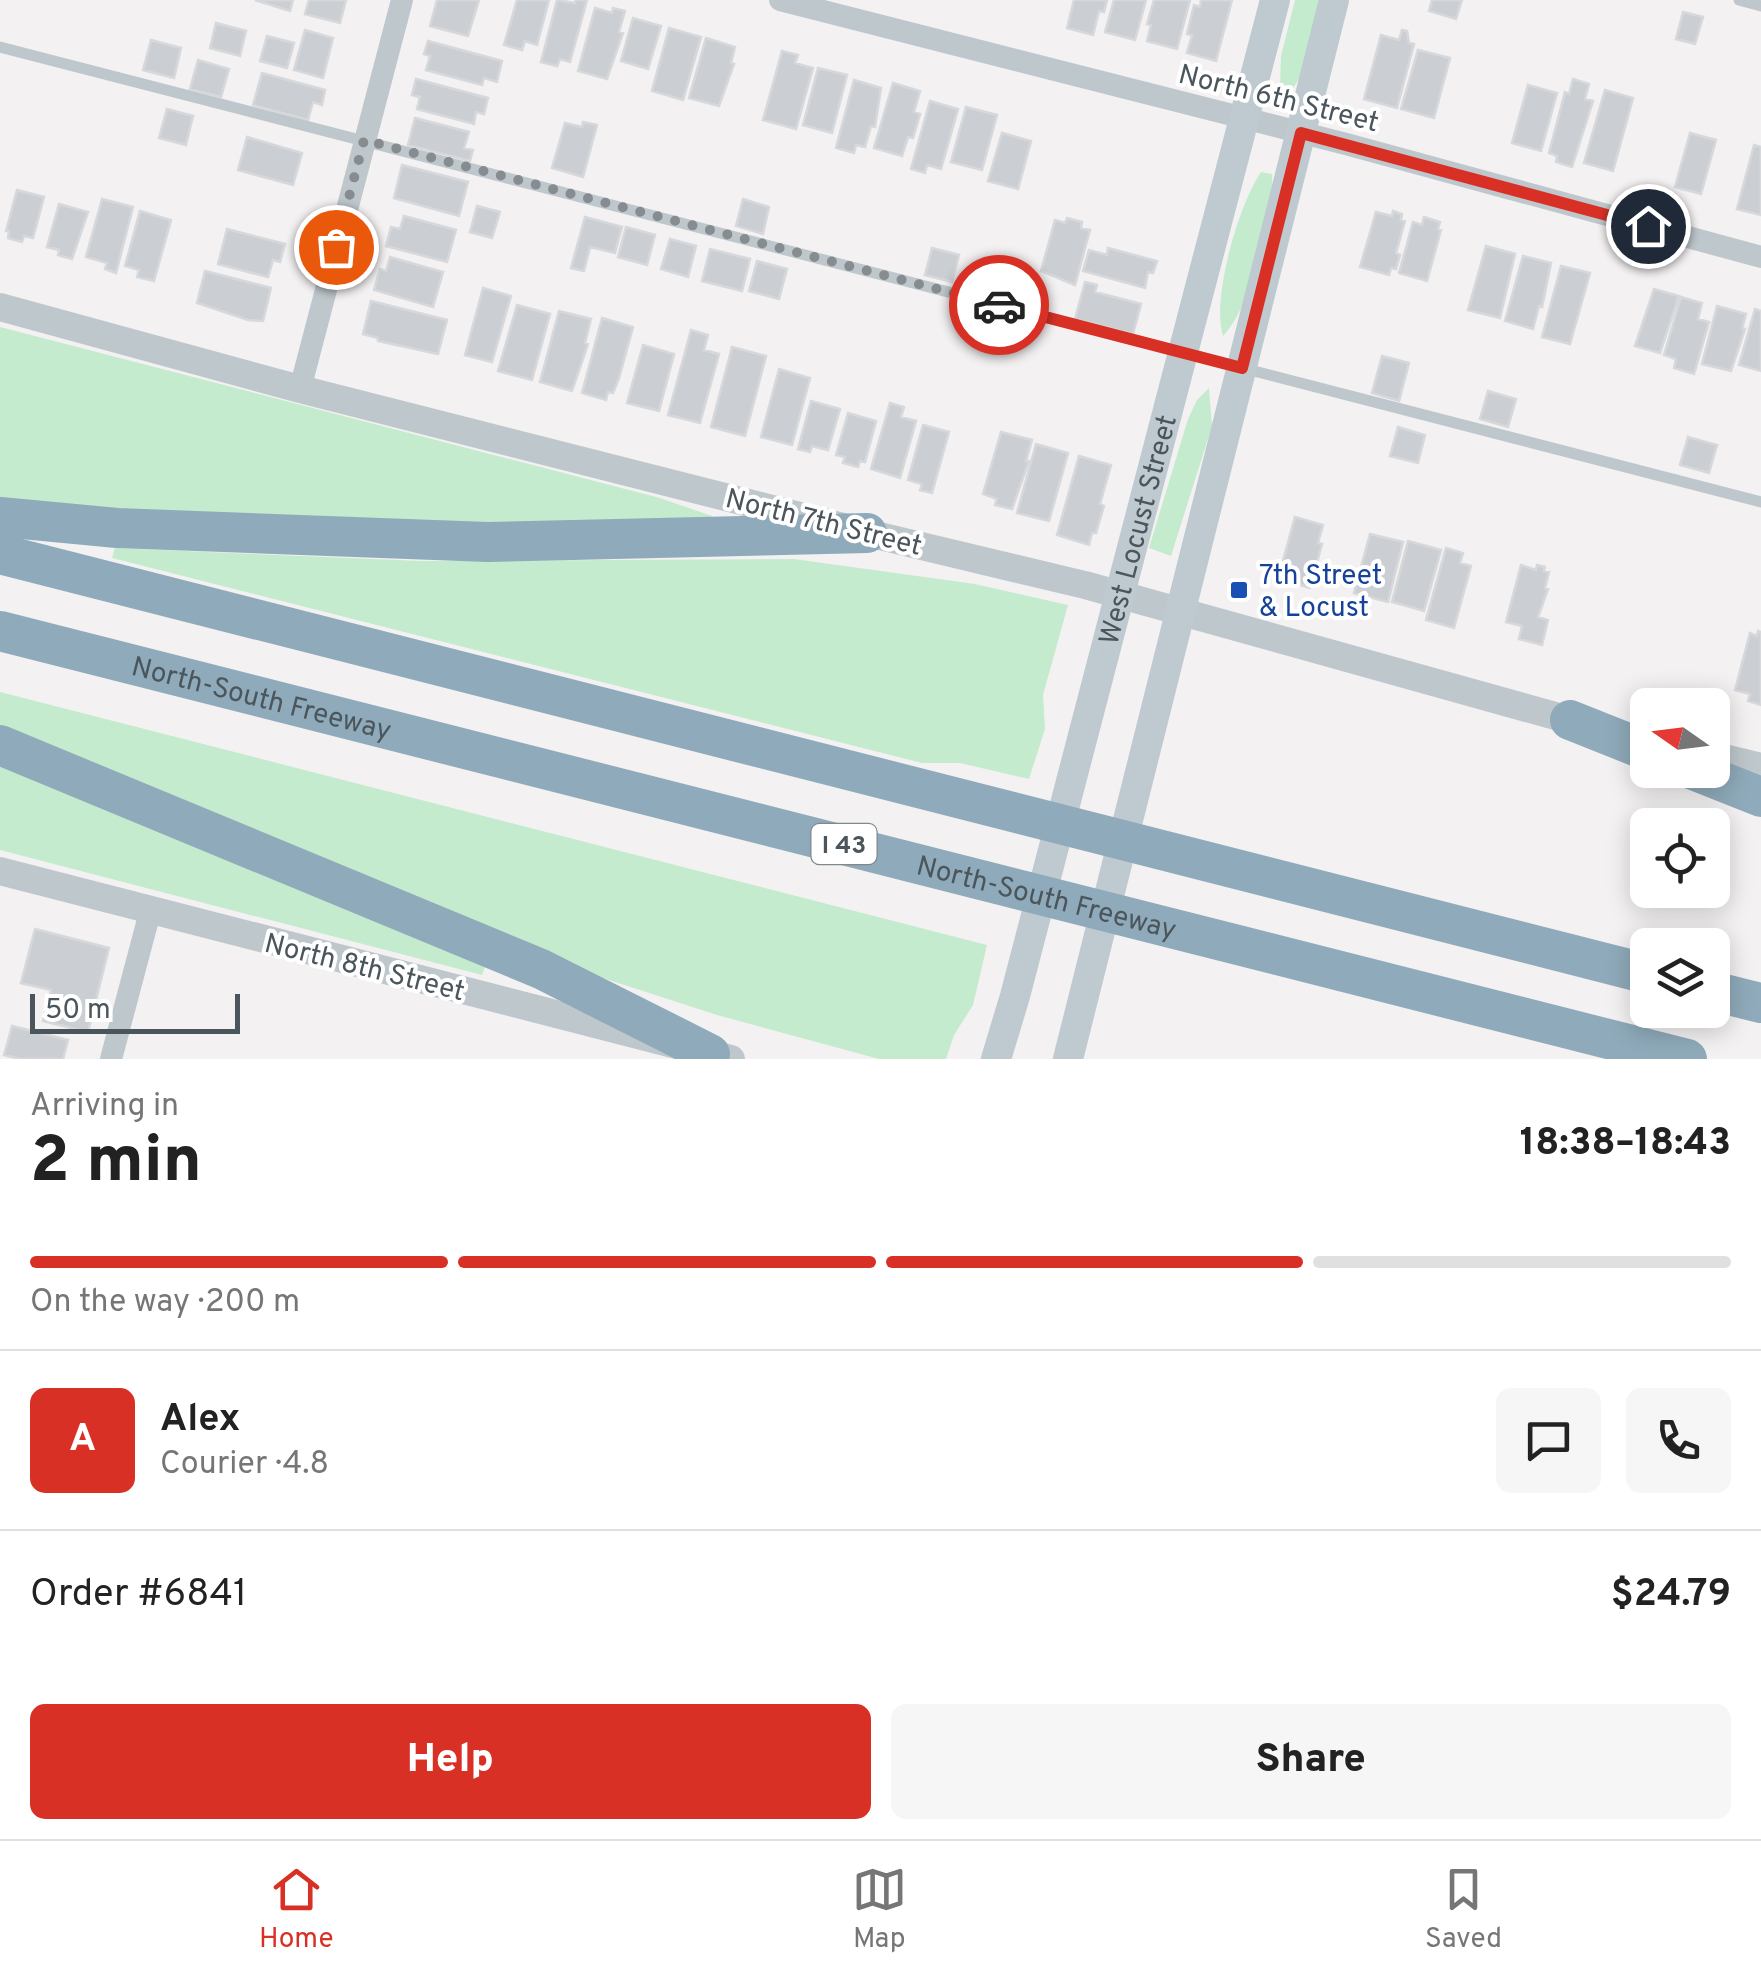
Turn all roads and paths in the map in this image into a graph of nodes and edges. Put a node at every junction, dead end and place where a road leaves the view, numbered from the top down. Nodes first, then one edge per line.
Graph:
1 (402, 0) edge
2 (780, 0) edge
3 (1275, 0) edge
4 (1334, 0) edge
5 (1739, 0) edge
6 (1761, 6) edge
7 (0, 47) edge
8 (1244, 120) junction
9 (1301, 133) junction
10 (364, 140) junction
11 (1761, 257) edge
12 (0, 307) edge
13 (1182, 352) junction
14 (1242, 368) junction
15 (300, 389) junction
16 (1761, 502) edge
17 (0, 517) edge
18 (867, 534) junction
19 (0, 554) edge
20 (1118, 595) junction
21 (1182, 613) junction
22 (0, 631) edge
23 (1570, 720) junction
24 (1630, 735) edge
25 (1630, 745) edge
26 (0, 746) edge
27 (1730, 759) edge
28 (1761, 767) edge
29 (1730, 785) edge
30 (1761, 798) edge
31 (0, 872) edge
32 (150, 912) junction
33 (1630, 969) edge
34 (1730, 996) edge
35 (1761, 1004) edge
36 (720, 1056) edge
37 (111, 1059) edge
38 (996, 1059) edge
39 (1068, 1059) edge
40 (1687, 1059) edge

1 - 10 street
2 - 8 street, North 6th Street
3 - 8 main road, West Locust Street
4 - 9 main road
5 - 6 lane
7 - 10 lane
8 - 9 street, North 6th Street
8 - 13 main road, West Locust Street
9 - 11 street, North 6th Street
9 - 14 main road
10 - 13 lane
10 - 15 street
12 - 15 street, North 7th Street
13 - 14 lane
13 - 20 main road, West Locust Street
14 - 16 lane
14 - 21 main road
15 - 18 street, North 7th Street
17 - 18 highway
18 - 20 street, North 7th Street
19 - 33 highway
20 - 21 street, North 7th Street
20 - 38 main road, West Locust Street
21 - 23 street, North 7th Street
21 - 39 main road
22 - 40 highway, North-South Freeway / I 43
23 - 24 street, North 7th Street
23 - 25 highway
26 - 36 highway
27 - 28 street
29 - 30 highway
31 - 32 street, North 8th Street
32 - 36 street, North 8th Street
32 - 37 street
34 - 35 highway

